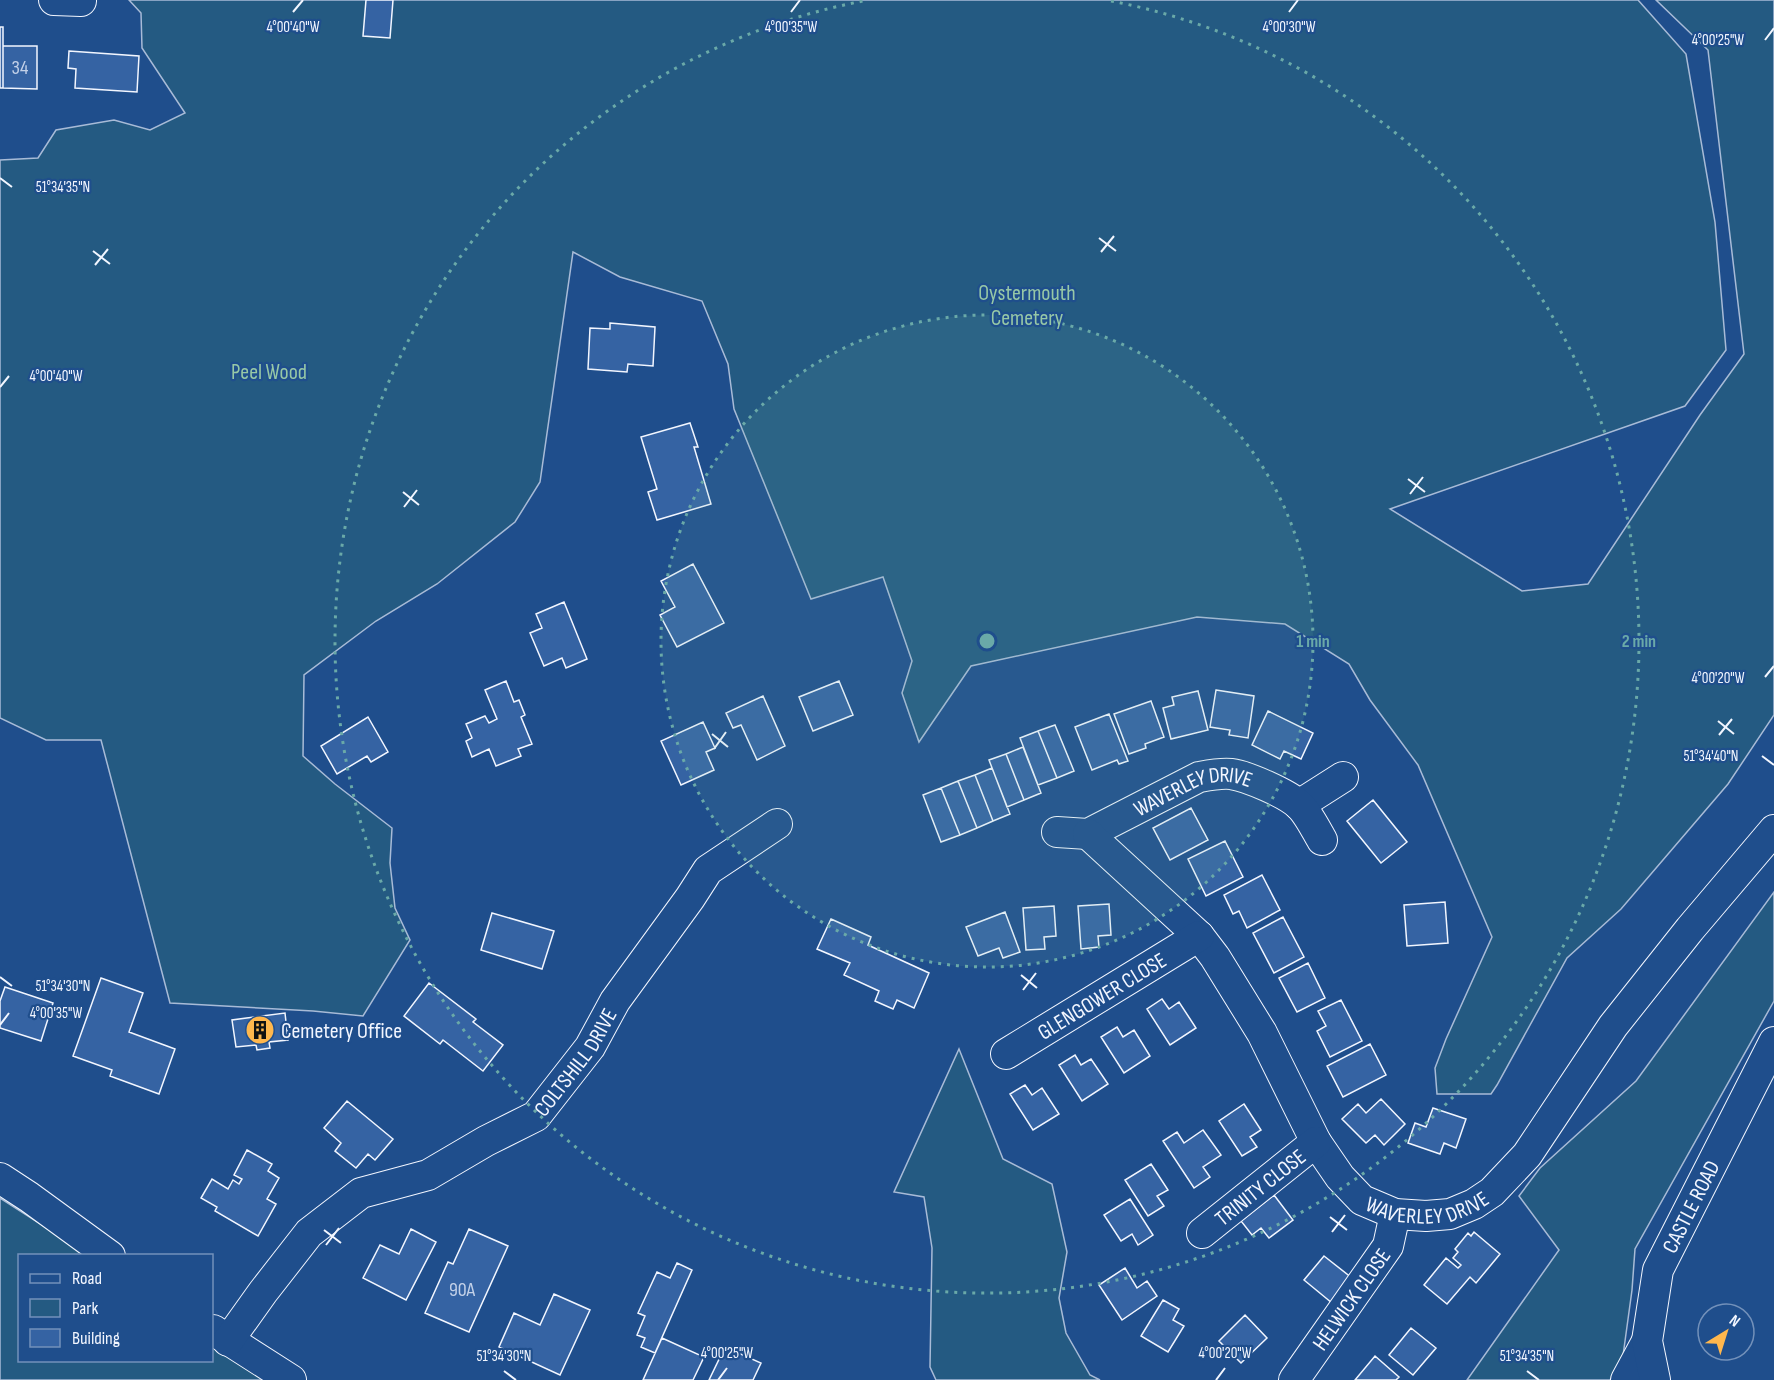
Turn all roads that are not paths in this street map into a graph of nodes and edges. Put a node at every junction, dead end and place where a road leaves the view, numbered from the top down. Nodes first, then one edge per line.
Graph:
1 (1343, 777) dead end
2 (1299, 805) junction
3 (777, 824) dead end
4 (1774, 830) edge
5 (1057, 832) dead end
6 (1088, 834) junction
7 (1322, 840) dead end
8 (1199, 936) junction
9 (1774, 1042) edge
10 (1006, 1054) dead end
11 (1316, 1142) junction
12 (0, 1178) edge
13 (1395, 1214) junction
14 (1202, 1233) dead end
15 (107, 1254) edge
16 (220, 1335) edge
17 (1647, 1341) junction
18 (291, 1380) edge
19 (1294, 1380) edge
20 (1626, 1380) edge
21 (1655, 1380) edge

1 - 2 street
2 - 6 street, WAVERLEY DRIVE
2 - 7 street, WAVERLEY DRIVE
3 - 16 street, COLTSHILL DRIVE
4 - 13 street, WAVERLEY DRIVE
5 - 6 street
6 - 8 street, WAVERLEY DRIVE
8 - 10 street, GLENGOWER CLOSE
8 - 11 street, WAVERLEY DRIVE
9 - 17 street, CASTLE ROAD
11 - 13 street, WAVERLEY DRIVE
11 - 14 street, TRINITY CLOSE
12 - 15 street
13 - 19 street, HELWICK CLOSE
16 - 18 street
17 - 20 street
17 - 21 street, CASTLE ROAD

